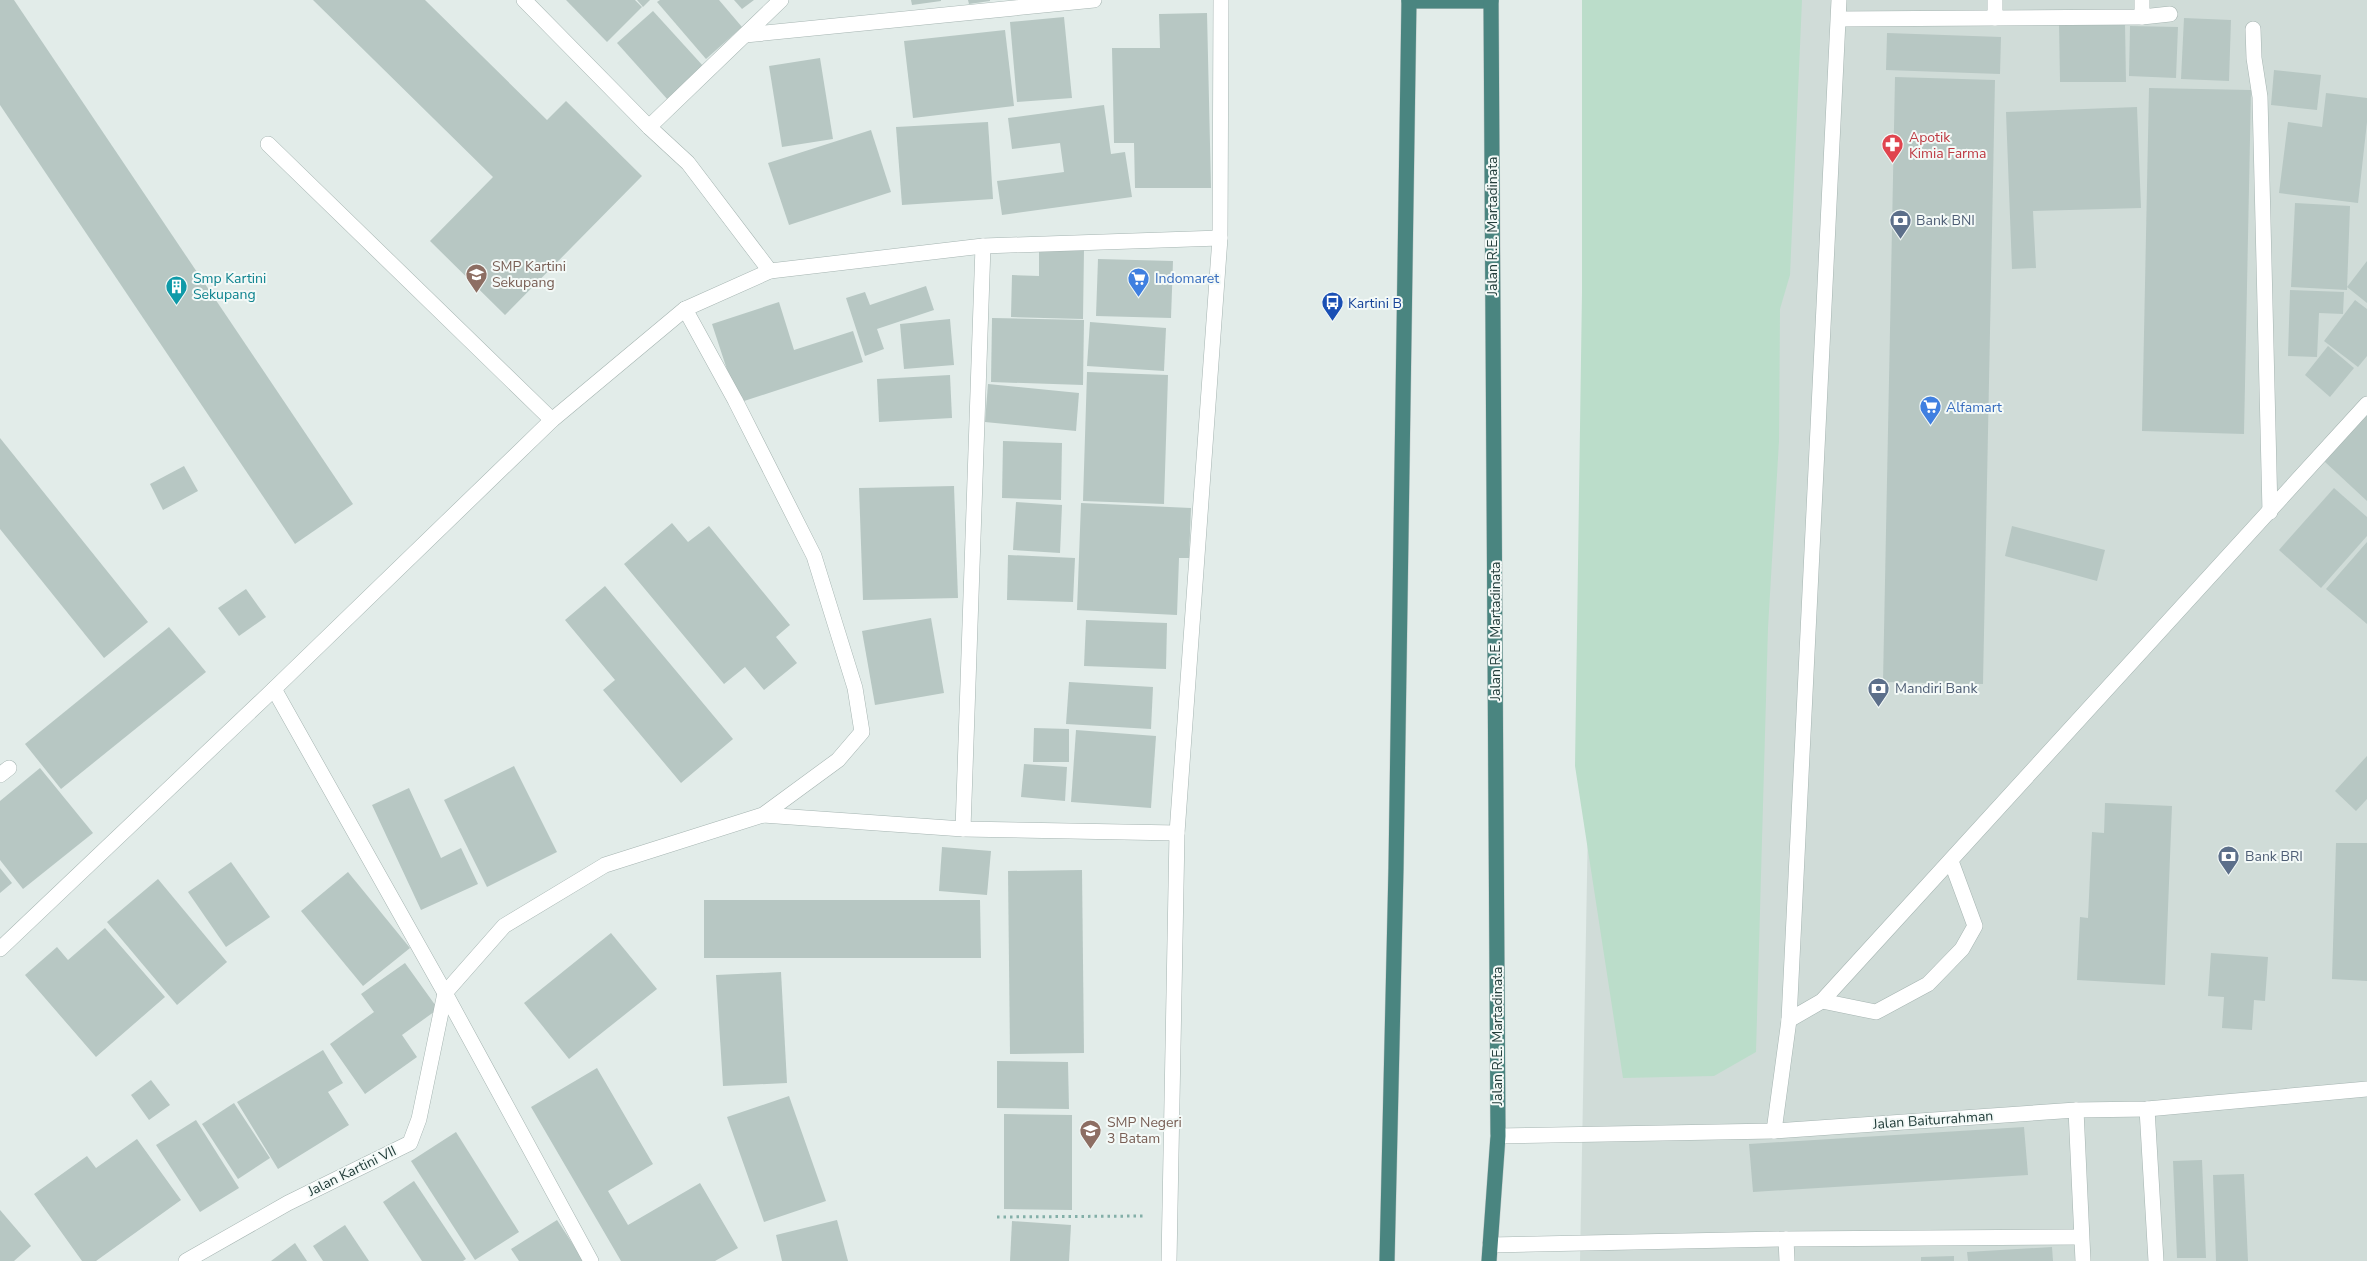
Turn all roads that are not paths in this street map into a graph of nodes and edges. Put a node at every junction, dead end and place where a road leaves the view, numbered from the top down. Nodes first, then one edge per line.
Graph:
1 (525, 0) edge
2 (781, 0) edge
3 (1094, 0) edge
4 (1221, 0) edge
5 (1491, 0) edge
6 (1839, 0) edge
7 (1995, 0) edge
8 (2142, 0) edge
9 (1409, 1) edge
10 (2170, 14) dead end
11 (1995, 18) junction
12 (2142, 18) junction
13 (1839, 19) junction
14 (2253, 29) dead end
15 (745, 35) junction
16 (649, 127) junction
17 (268, 144) dead end
18 (1220, 238) junction
19 (983, 246) junction
20 (770, 271) junction
21 (685, 309) junction
22 (2367, 404) edge
23 (552, 420) junction
24 (2270, 512) junction
25 (274, 689) junction
26 (763, 815) junction
27 (963, 829) junction
28 (1177, 833) junction
29 (1951, 861) junction
30 (0, 949) edge
31 (446, 993) junction
32 (1822, 1001) junction
33 (1789, 1020) junction
34 (2367, 1089) edge
35 (2076, 1110) junction
36 (2146, 1110) junction
37 (1774, 1131) junction
38 (1498, 1136) junction
39 (2081, 1237) junction
40 (1786, 1238) junction
41 (1490, 1245) junction
42 (186, 1261) edge
43 (591, 1261) edge
44 (1169, 1261) edge
45 (1387, 1261) edge
46 (1489, 1261) edge
47 (1787, 1261) edge
48 (2083, 1261) edge
49 (2156, 1261) edge

1 - 16 street
2 - 15 street
3 - 15 street
4 - 18 street
5 - 9 highway
5 - 38 highway, Jalan R.E. Martadinata
6 - 13 street
7 - 11 street
8 - 12 street
9 - 45 highway
10 - 12 street
11 - 12 street
11 - 13 street
13 - 33 street
14 - 24 street
15 - 16 street
16 - 20 street
17 - 23 street
18 - 19 street
18 - 28 street
19 - 20 street
19 - 27 street
20 - 21 street
21 - 23 street
21 - 26 street
22 - 24 street
23 - 25 street
24 - 29 street
25 - 30 street
25 - 31 street
26 - 27 street
26 - 31 street
27 - 28 street
28 - 44 street
29 - 32 street
29 - 32 street
31 - 42 street, Jalan Kartini VII
31 - 43 street
32 - 33 street
33 - 37 street
34 - 36 street, Jalan Baiturrahman
35 - 36 street, Jalan Baiturrahman
35 - 37 street, Jalan Baiturrahman
35 - 39 street
36 - 49 street
37 - 38 street, Jalan Baiturrahman
38 - 41 highway, Jalan R.E. Martadinata
39 - 40 street
39 - 48 street
40 - 41 street
40 - 47 street
41 - 46 highway, Jalan R.E. Martadinata

